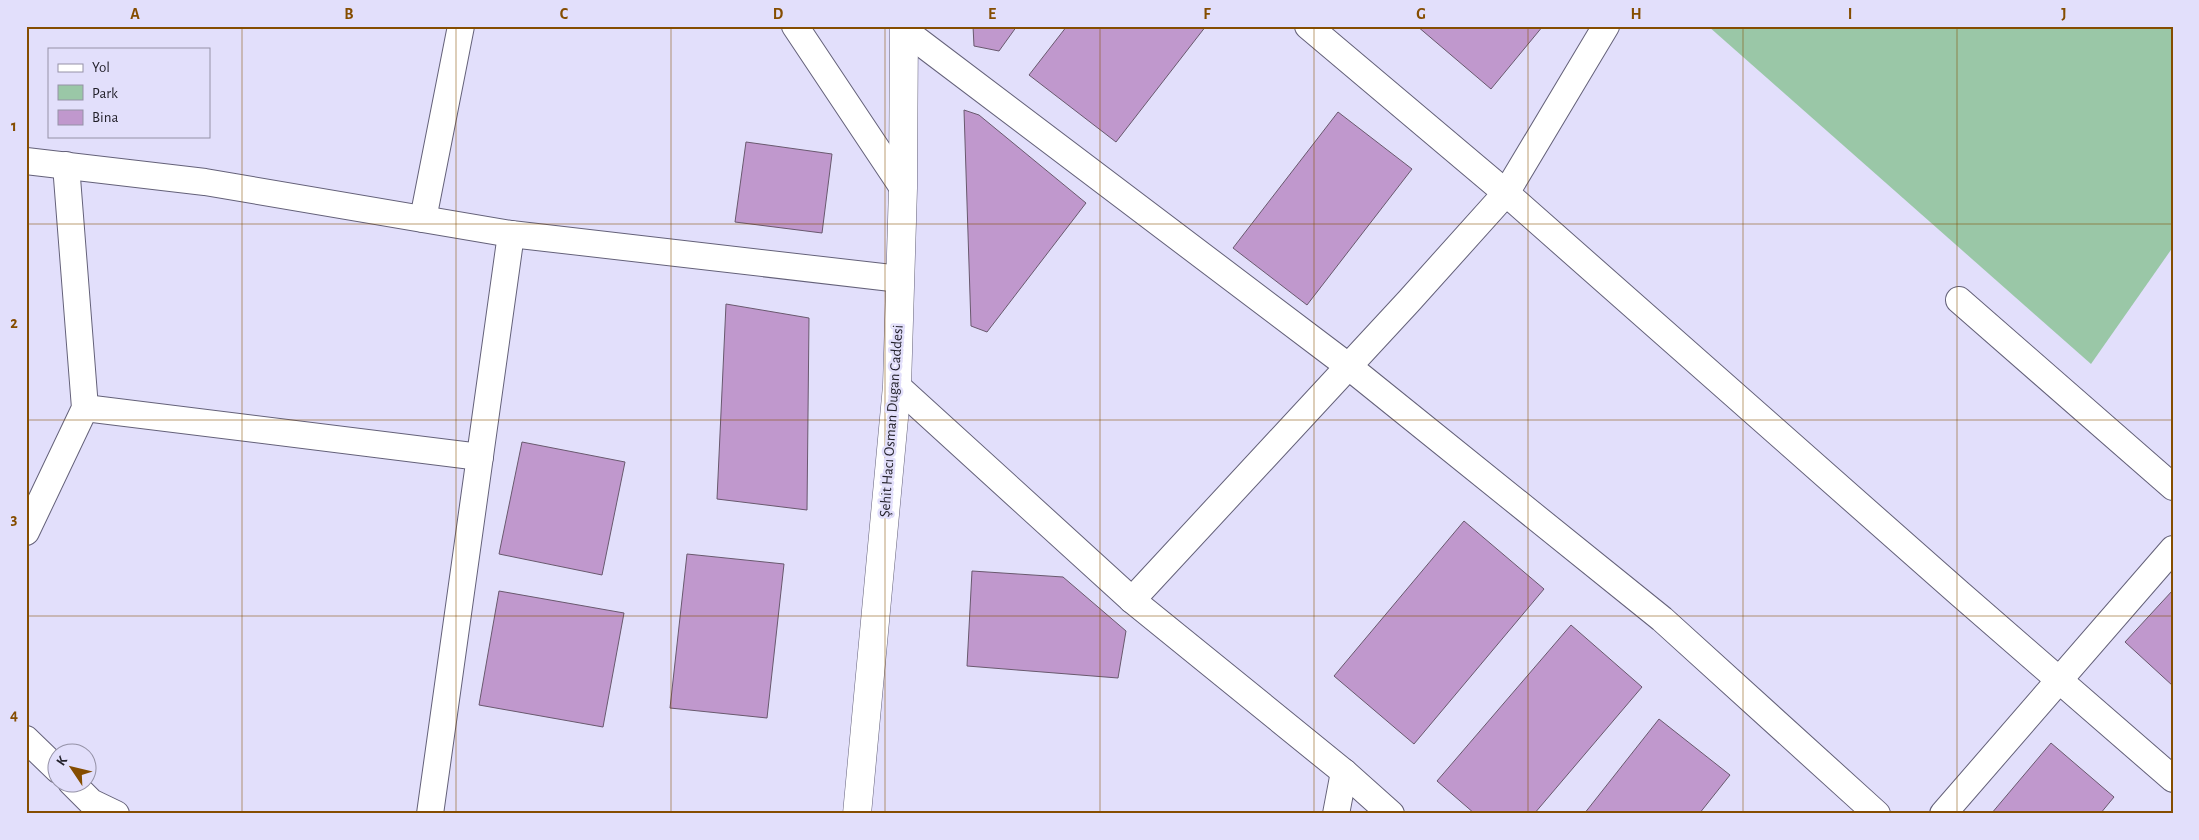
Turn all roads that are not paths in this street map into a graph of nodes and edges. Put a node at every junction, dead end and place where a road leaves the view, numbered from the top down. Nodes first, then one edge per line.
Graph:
1 (461, 26) edge
2 (795, 26) edge
3 (1308, 26) edge
4 (1606, 26) edge
5 (904, 28) edge
6 (26, 161) edge
7 (66, 166) junction
8 (903, 188) junction
9 (1506, 193) junction
10 (423, 219) junction
11 (511, 234) junction
12 (900, 279) junction
13 (1959, 300) dead end
14 (1348, 366) junction
15 (897, 386) junction
16 (85, 408) junction
17 (480, 457) junction
18 (2173, 488) edge
19 (26, 532) edge
20 (2173, 549) edge
21 (1132, 600) junction
22 (2059, 680) junction
23 (26, 739) edge
24 (48, 760) edge
25 (1344, 772) junction
26 (2173, 779) edge
27 (81, 792) edge
28 (116, 814) edge
29 (430, 814) edge
30 (857, 814) edge
31 (1336, 814) edge
32 (1391, 814) edge
33 (1877, 814) edge
34 (1943, 814) edge

1 - 10 street
2 - 8 street
3 - 9 street
4 - 9 street
5 - 8 main road, Şehit Hacı Osman Dugan Caddesi
5 - 14 street
6 - 7 street
7 - 10 street
7 - 16 street
8 - 12 main road, Şehit Hacı Osman Dugan Caddesi
9 - 14 street
9 - 22 street
10 - 11 street
11 - 12 street
11 - 17 street
12 - 15 main road, Şehit Hacı Osman Dugan Caddesi
13 - 18 street
14 - 21 street
14 - 33 street
15 - 21 street
15 - 30 main road, Şehit Hacı Osman Dugan Caddesi
16 - 17 street
16 - 19 street
17 - 29 street
20 - 22 street
21 - 25 street
22 - 26 street
22 - 34 street
23 - 24 street
25 - 31 street
25 - 32 street
27 - 28 street

